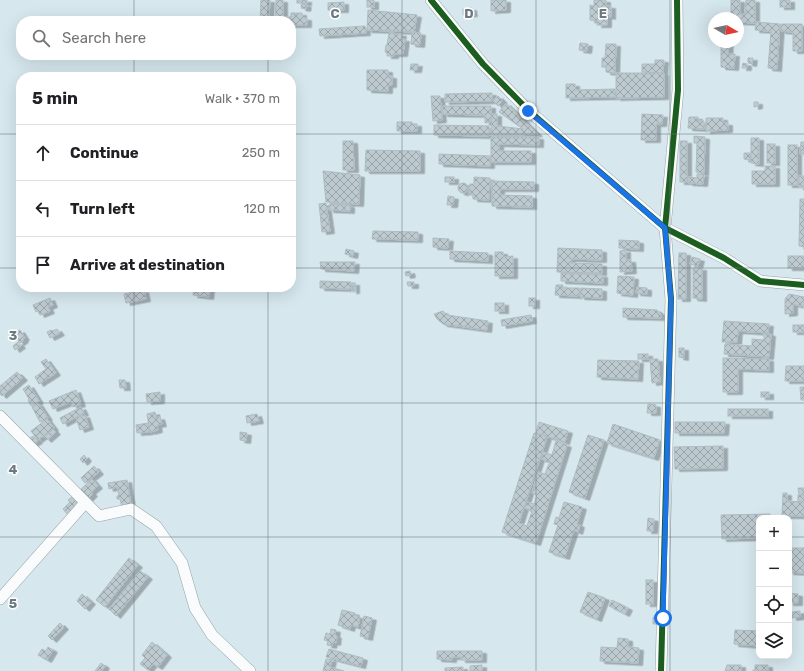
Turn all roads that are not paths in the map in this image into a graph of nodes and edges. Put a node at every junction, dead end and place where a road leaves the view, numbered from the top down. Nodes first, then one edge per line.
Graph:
1 (431, 0) edge
2 (677, 0) edge
3 (665, 228) junction
4 (804, 285) edge
5 (0, 416) edge
6 (85, 503) junction
7 (0, 599) edge
8 (250, 671) edge
9 (661, 671) edge

1 - 3 street
2 - 3 street
3 - 4 street
3 - 9 street
5 - 6 street
6 - 7 street
6 - 8 street

